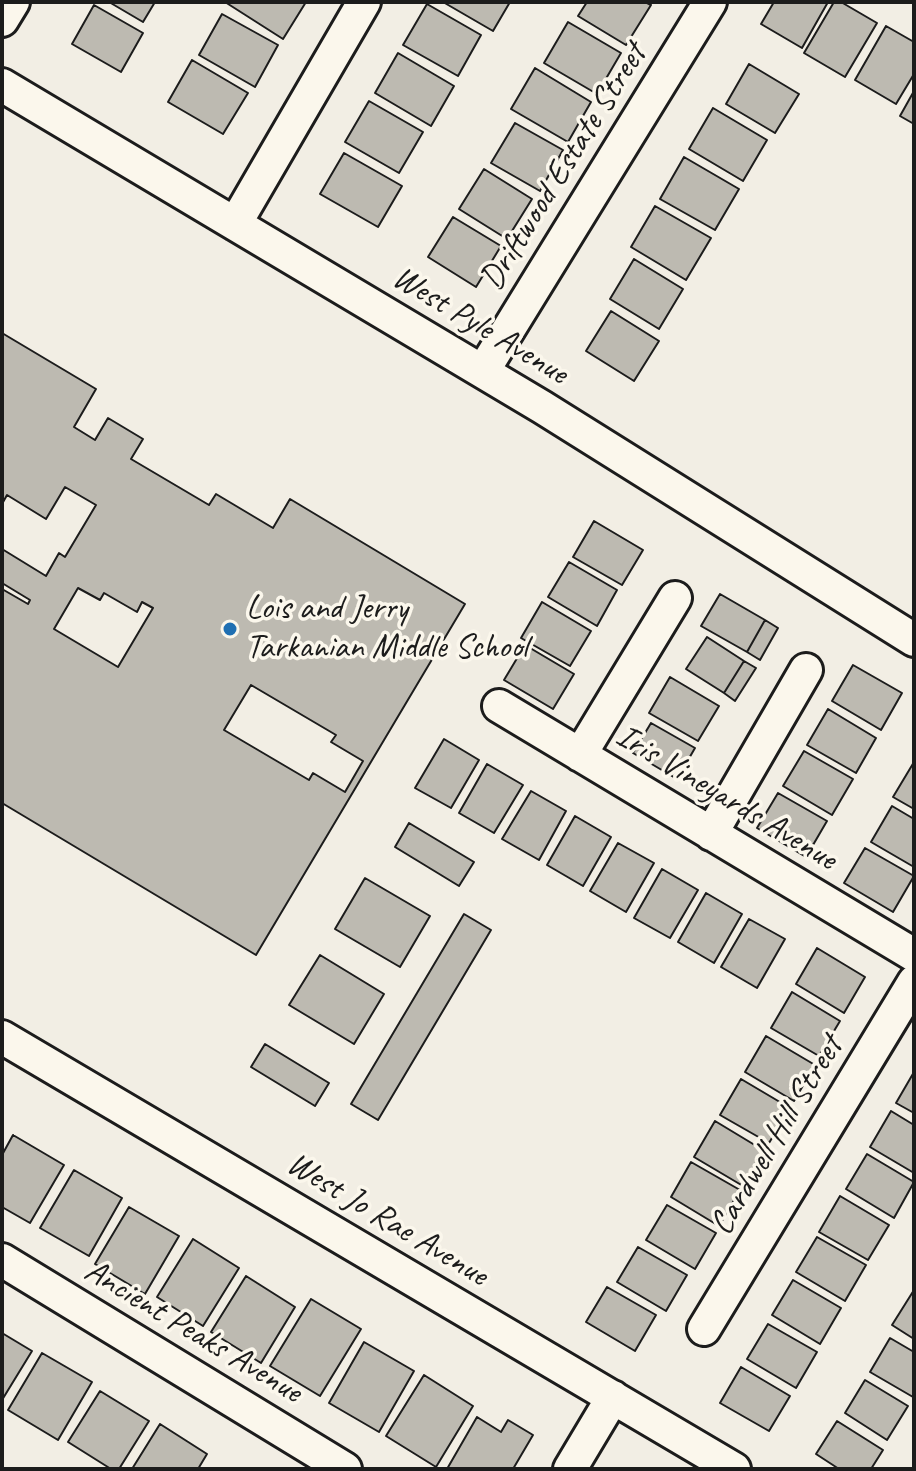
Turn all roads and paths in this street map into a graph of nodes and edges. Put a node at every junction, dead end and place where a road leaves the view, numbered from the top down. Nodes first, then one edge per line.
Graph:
1 (13, 2) edge
2 (364, 2) edge
3 (710, 2) edge
4 (2, 20) edge
5 (2, 85) edge
6 (235, 224) junction
7 (483, 371) junction
8 (675, 598) dead end
9 (914, 640) edge
10 (806, 670) dead end
11 (499, 706) dead end
12 (580, 755) junction
13 (711, 834) junction
14 (914, 955) edge
15 (914, 982) edge
16 (2, 1037) edge
17 (2, 1260) edge
18 (704, 1329) dead end
19 (613, 1397) junction
20 (345, 1469) edge
21 (570, 1469) edge
22 (734, 1469) edge

1 - 4 street
2 - 6 street
3 - 7 street, Driftwood Estate Street
5 - 6 street, West Pyle Avenue
6 - 7 street, West Pyle Avenue
7 - 9 street, West Pyle Avenue
8 - 12 street
10 - 13 street
11 - 12 street, Iris Vineyards Avenue
12 - 13 street, Iris Vineyards Avenue
13 - 14 street, Iris Vineyards Avenue
15 - 18 street, Cardwell Hill Street
16 - 19 street, West Jo Rae Avenue
17 - 20 street, Ancient Peaks Avenue
19 - 21 street
19 - 22 street, West Jo Rae Avenue

